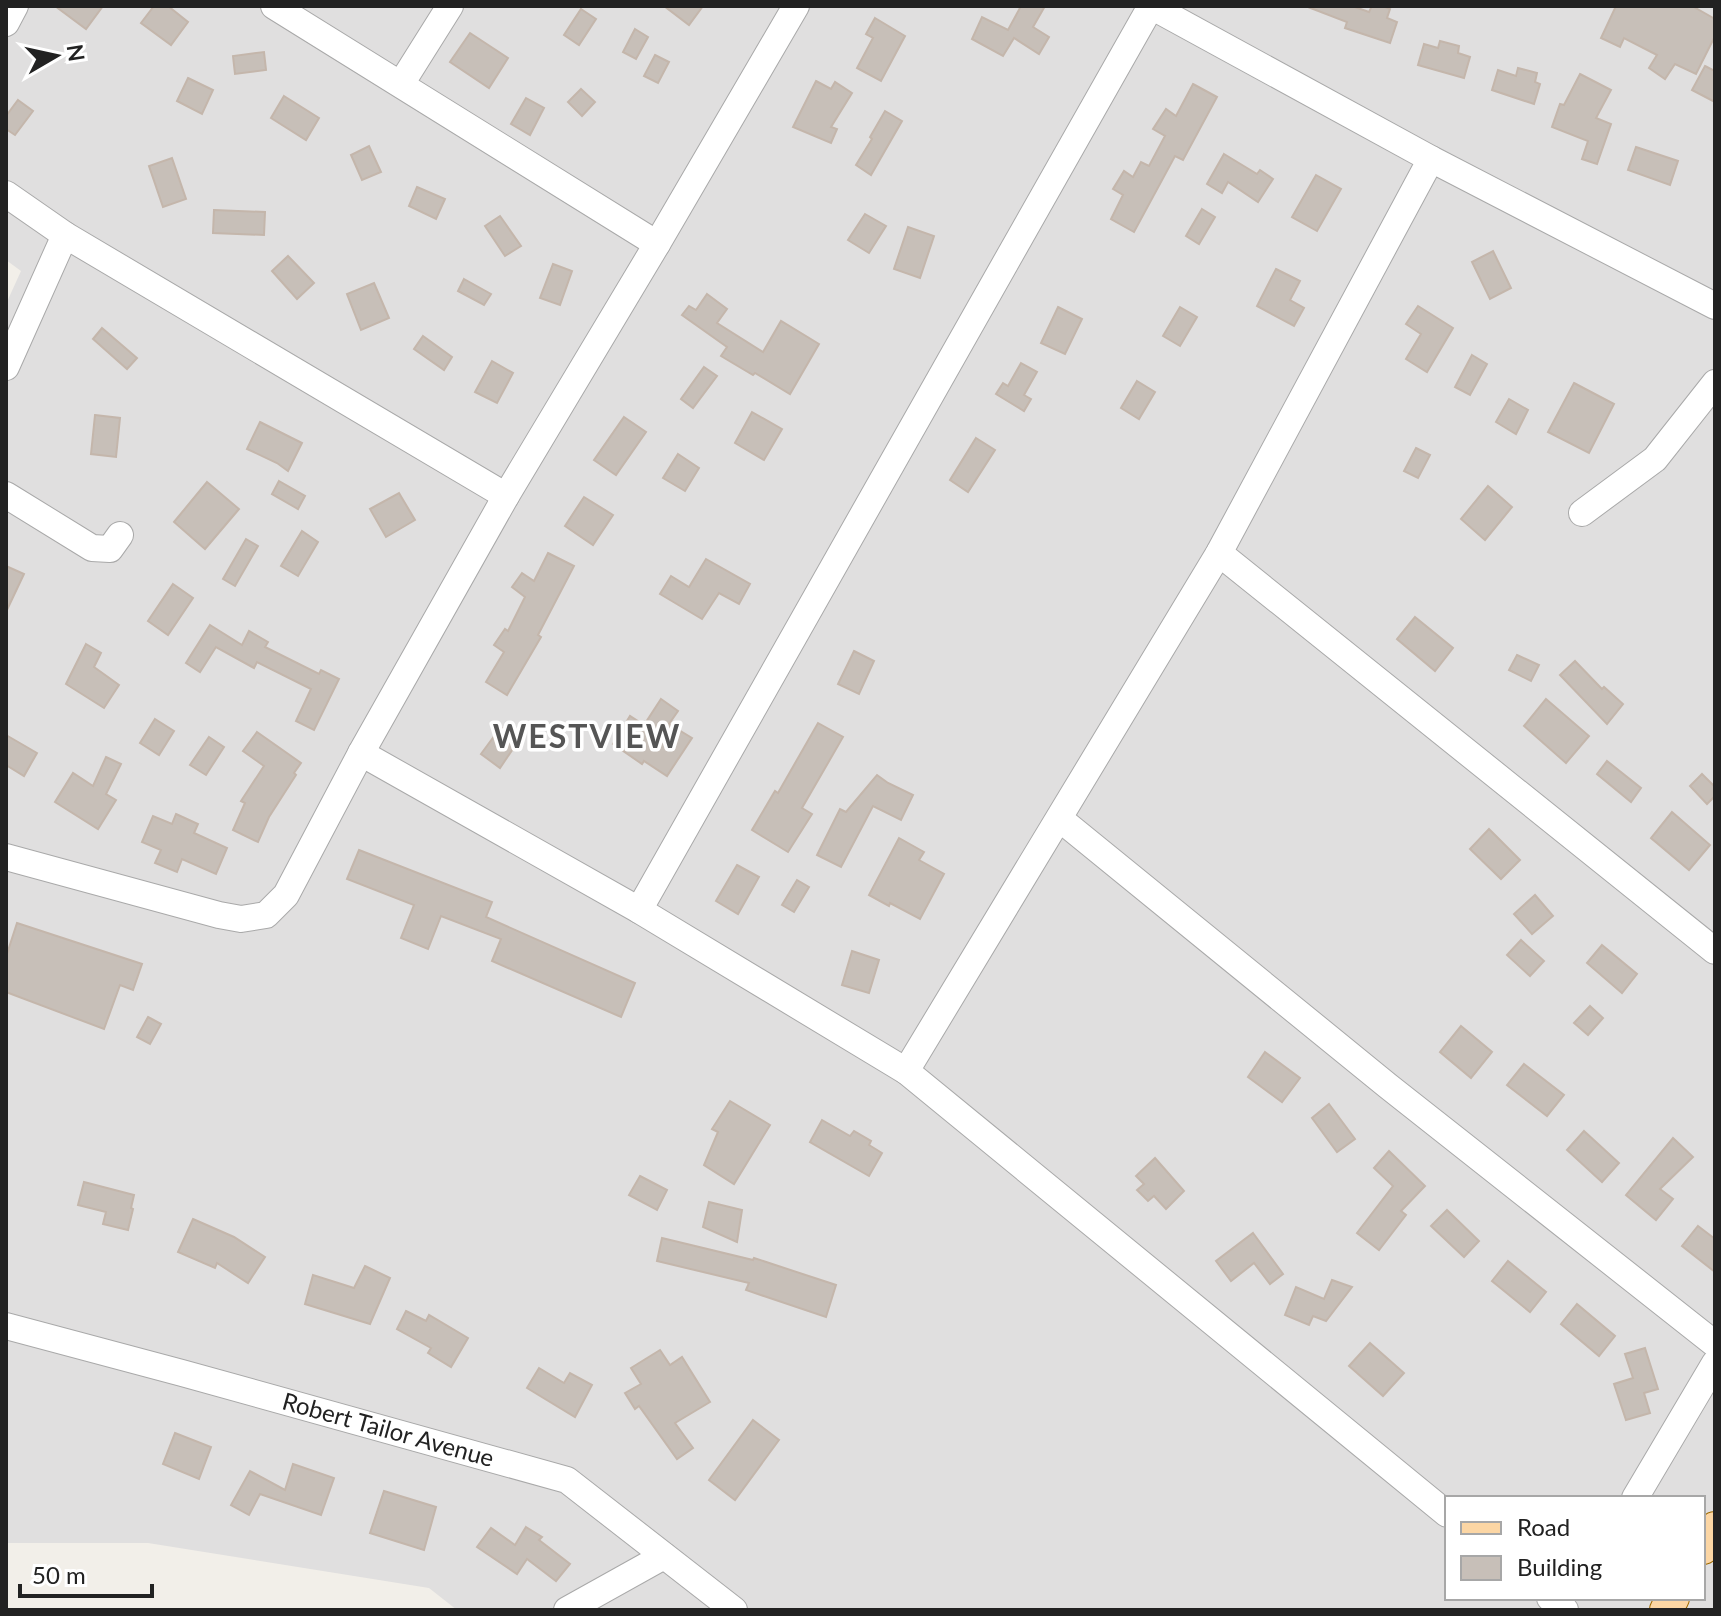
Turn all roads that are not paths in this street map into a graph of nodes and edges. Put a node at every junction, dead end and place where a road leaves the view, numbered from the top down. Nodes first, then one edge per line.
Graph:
1 (15, 6) edge
2 (274, 6) edge
3 (450, 6) edge
4 (796, 6) edge
5 (6, 23) edge
6 (401, 84) junction
7 (1431, 159) junction
8 (6, 194) edge
9 (65, 235) junction
10 (657, 244) junction
11 (1715, 306) edge
12 (6, 367) edge
13 (1715, 383) edge
14 (6, 495) edge
15 (506, 496) junction
16 (1582, 513) dead end
17 (120, 535) dead end
18 (1219, 553) junction
19 (361, 753) junction
20 (1060, 819) junction
21 (6, 857) edge
22 (639, 910) junction
23 (1715, 951) edge
24 (906, 1071) junction
25 (6, 1326) edge
26 (1715, 1344) edge
27 (1715, 1363) edge
28 (1636, 1496) edge
29 (1445, 1512) edge
30 (664, 1556) junction
31 (567, 1610) edge
32 (734, 1610) edge

1 - 5 street
2 - 6 street
3 - 6 street
4 - 10 street
6 - 10 street
7 - 11 street
7 - 18 street
7 - 22 street
8 - 9 street
9 - 12 street
9 - 15 street
10 - 15 street
13 - 16 street
14 - 17 street
15 - 19 street
18 - 20 street
18 - 23 street
19 - 21 street
19 - 22 street
20 - 24 street
20 - 26 street
22 - 24 street
24 - 29 street
25 - 30 street, Robert Tailor Avenue
27 - 28 street
30 - 31 street
30 - 32 street, Robert Tailor Avenue

